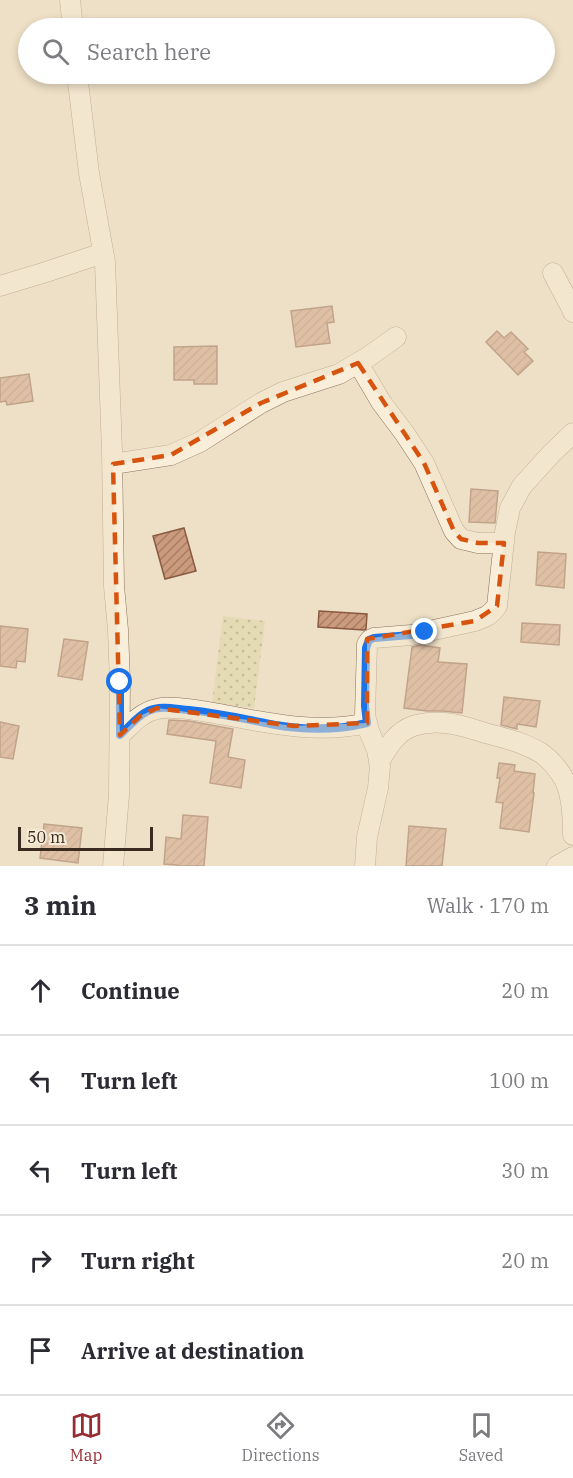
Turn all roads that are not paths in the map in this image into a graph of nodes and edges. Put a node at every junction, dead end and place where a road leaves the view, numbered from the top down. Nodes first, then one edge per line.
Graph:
1 (70, 0) edge
2 (72, 18) edge
3 (78, 84) edge
4 (103, 253) junction
5 (553, 273) dead end
6 (0, 286) edge
7 (573, 312) edge
8 (396, 337) dead end
9 (358, 363) junction
10 (573, 433) edge
11 (113, 464) junction
12 (504, 543) junction
13 (367, 723) junction
14 (120, 735) junction
15 (379, 762) junction
16 (572, 801) edge
17 (573, 835) edge
18 (573, 853) edge
19 (573, 857) edge
20 (113, 866) edge
21 (364, 866) edge
22 (557, 866) edge
23 (572, 866) edge

1 - 2 street
3 - 4 street
4 - 6 street
4 - 11 street
5 - 7 street
8 - 9 street
9 - 11 street
9 - 12 street
10 - 12 street
11 - 14 street
12 - 13 street
13 - 14 street
13 - 15 street
14 - 20 street
15 - 16 street
15 - 21 street
16 - 17 street
18 - 19 street
19 - 22 street
19 - 23 street

